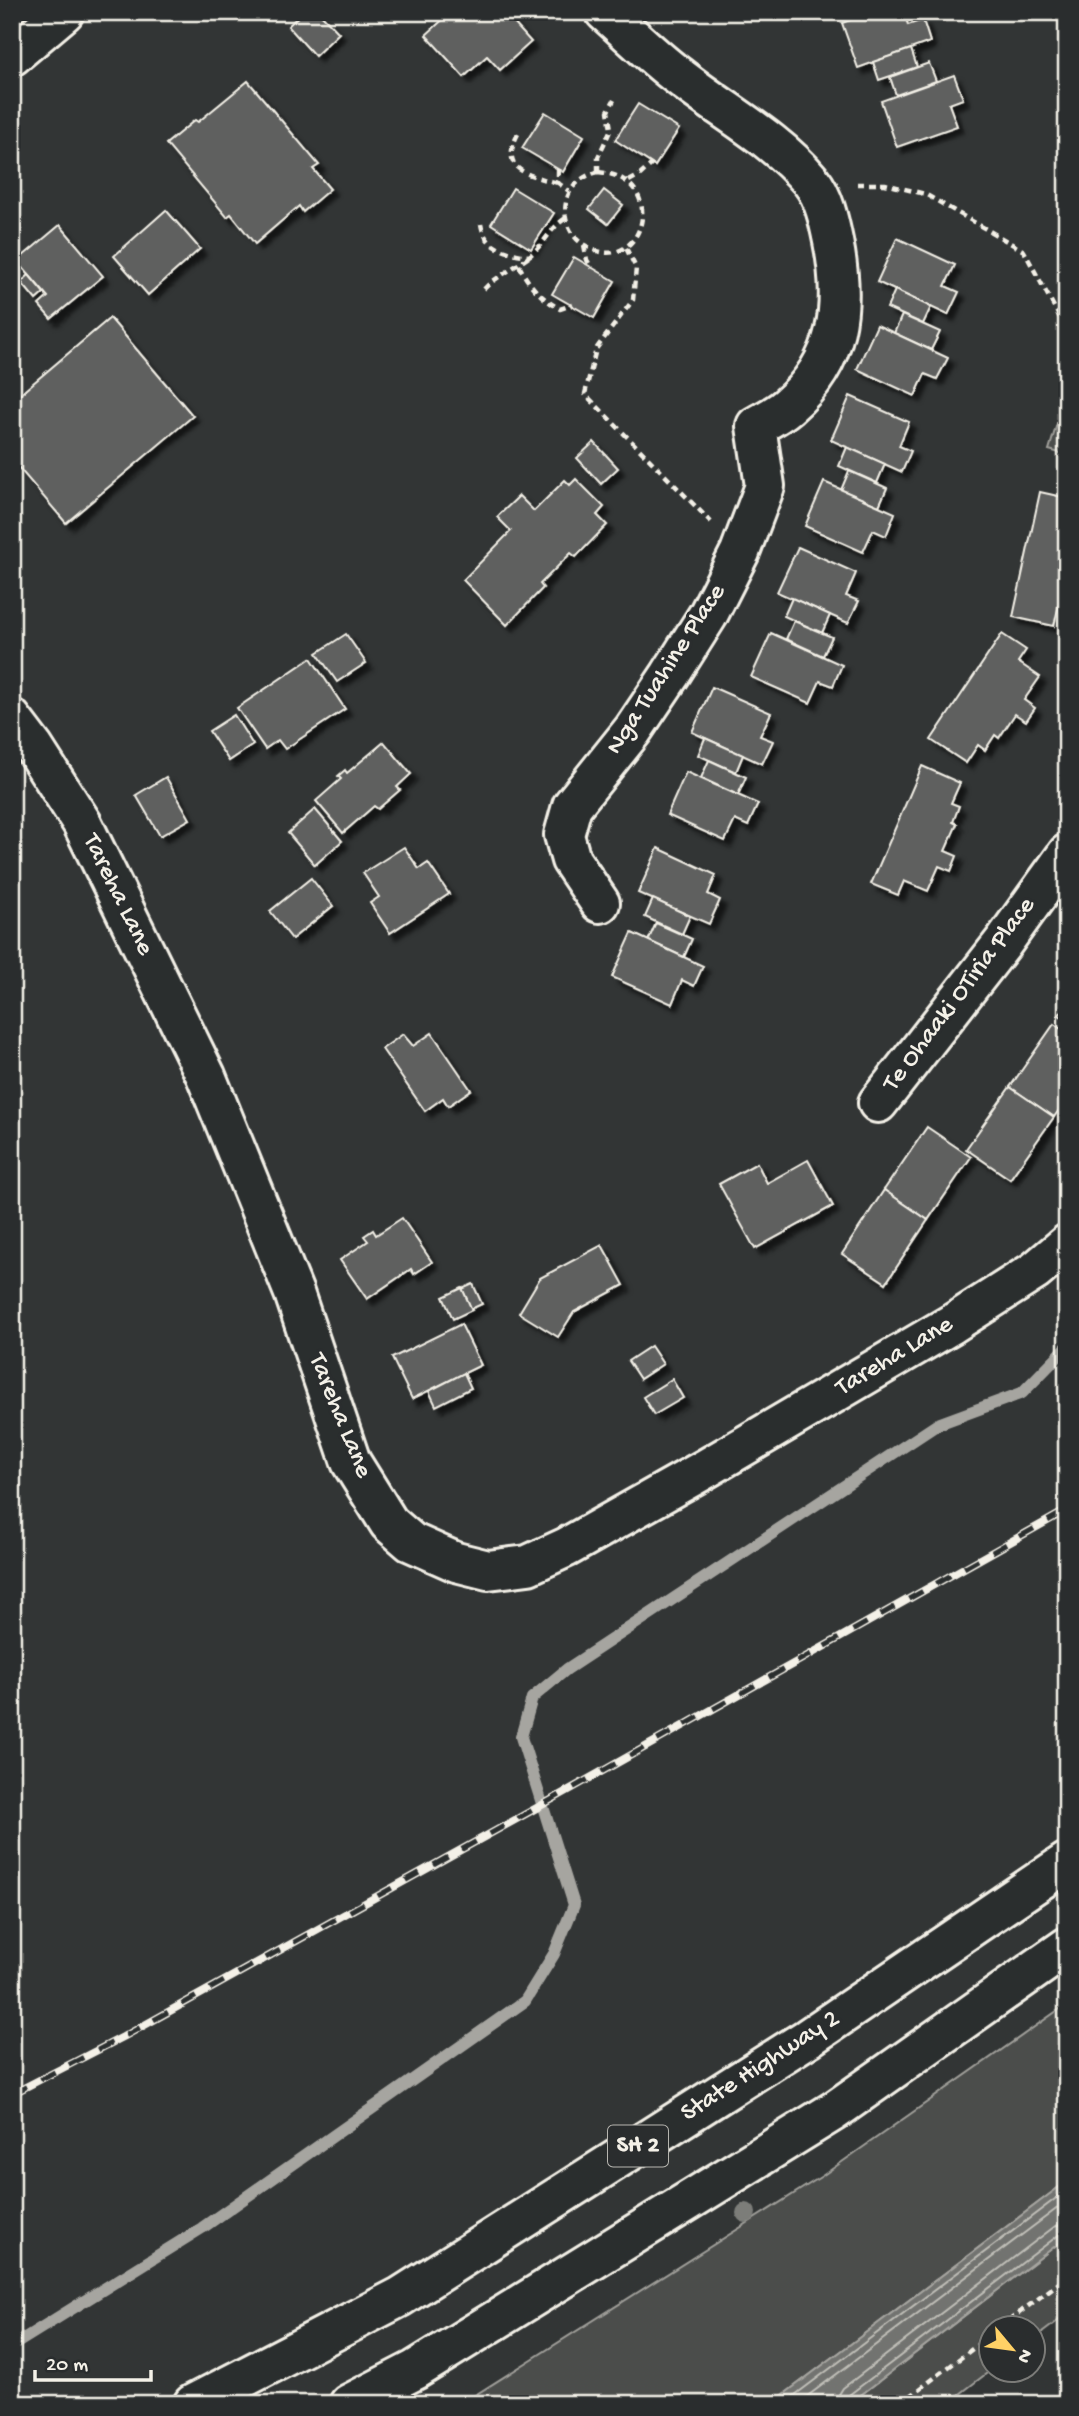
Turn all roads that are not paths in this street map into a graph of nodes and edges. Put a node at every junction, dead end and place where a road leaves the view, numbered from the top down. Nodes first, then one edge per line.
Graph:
1 (64, 12) edge
2 (605, 12) edge
3 (12, 55) edge
4 (12, 719) edge
5 (1067, 854) edge
6 (600, 903) dead end
7 (878, 1102) dead end
8 (1067, 1244) edge
9 (1067, 1862) edge
10 (1067, 1947) edge
11 (193, 2404) edge
12 (349, 2404) edge

1 - 3 main road
2 - 6 main road, Nga Tuahine Place
4 - 8 main road, Tareha Lane
5 - 7 main road, Te Ohaaki OTiria Place
9 - 11 main road, State Highway 2 / SH 2
10 - 12 main road

